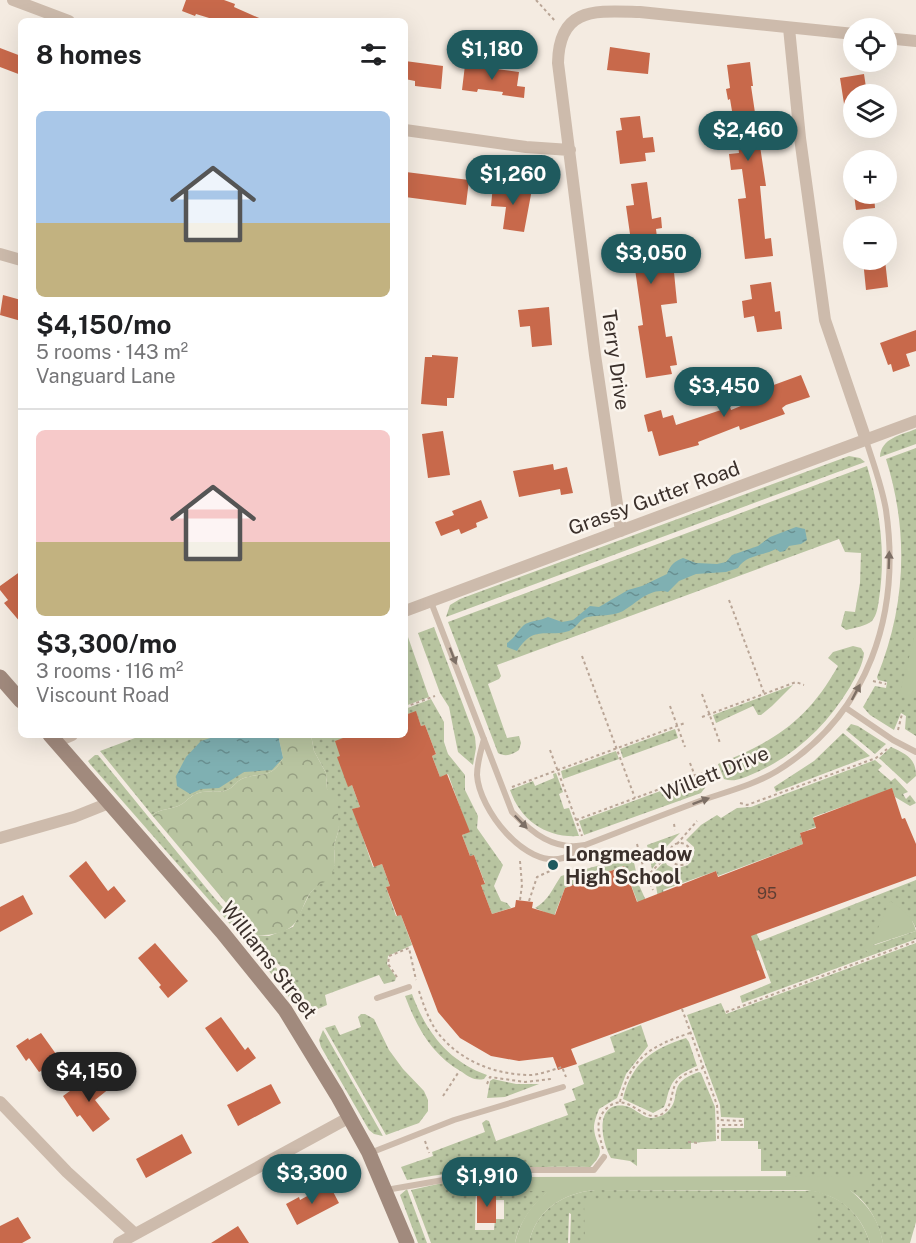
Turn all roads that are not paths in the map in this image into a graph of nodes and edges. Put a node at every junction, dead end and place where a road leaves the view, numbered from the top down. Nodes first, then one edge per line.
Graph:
1 (13, 0) edge
2 (61, 18) edge
3 (789, 28) junction
4 (843, 33) edge
5 (897, 39) edge
6 (916, 41) edge
7 (408, 130) edge
8 (570, 150) junction
9 (0, 254) edge
10 (18, 259) edge
11 (916, 421) edge
12 (866, 440) junction
13 (621, 531) junction
14 (431, 602) junction
15 (408, 608) edge
16 (0, 677) edge
17 (18, 698) edge
18 (846, 708) junction
19 (53, 738) edge
20 (484, 738) junction
21 (916, 752) edge
22 (109, 803) junction
23 (0, 838) edge
24 (582, 846) junction
25 (410, 987) dead end
26 (377, 998) dead end
27 (562, 1087) dead end
28 (0, 1102) edge
29 (350, 1117) junction
30 (369, 1153) junction
31 (604, 1157) road end
32 (386, 1191) junction
33 (135, 1234) junction
34 (119, 1243) edge
35 (407, 1243) edge

1 - 2 street
3 - 4 street
3 - 8 street, Terry Drive
3 - 12 street, Willett Drive
5 - 6 street
7 - 8 street
8 - 13 street, Terry Drive
9 - 10 street
11 - 12 street, Grassy Gutter Road
12 - 13 street, Grassy Gutter Road
18 -> 12 lane, Willett Drive
13 - 14 street, Grassy Gutter Road
14 - 15 street, Grassy Gutter Road
14 -> 20 lane, Willett Drive
16 - 17 main road
18 - 21 lane
24 -> 18 lane, Willett Drive
19 - 22 main road, Williams Street
20 -> 24 lane, Willett Drive
20 - 24 lane
22 - 23 street
22 - 29 main road, Williams Street
25 - 26 lane
27 - 30 lane
28 - 33 street
29 - 30 main road, Williams Street
29 - 33 street
30 - 32 main road, Williams Street
31 - 32 lane
32 - 35 main road, Williams Street
33 - 34 street

